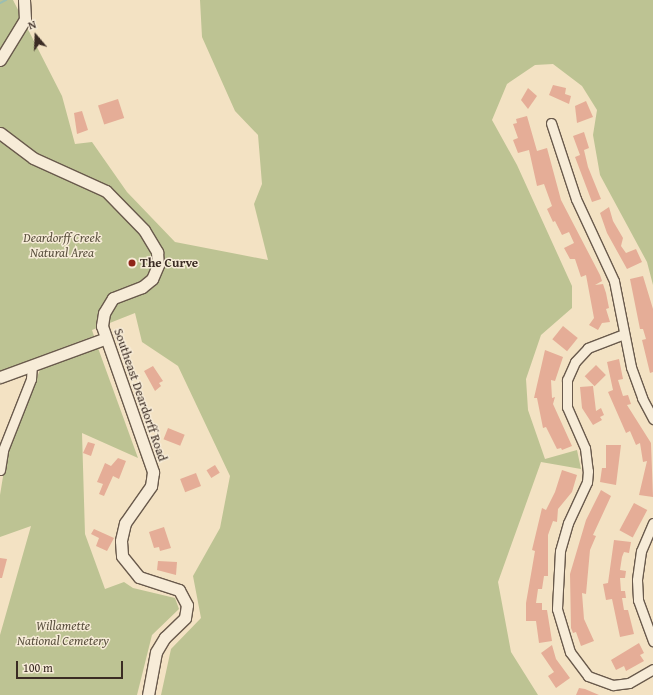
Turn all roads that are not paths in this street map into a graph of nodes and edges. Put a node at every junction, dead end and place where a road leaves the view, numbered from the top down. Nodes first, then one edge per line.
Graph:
1 (24, 0) edge
2 (0, 60) edge
3 (551, 123) dead end
4 (0, 133) edge
5 (624, 334) junction
6 (104, 339) junction
7 (32, 365) junction
8 (0, 377) edge
9 (653, 419) edge
10 (0, 470) edge
11 (653, 524) edge
12 (653, 641) edge
13 (653, 669) edge
14 (148, 695) edge

1 - 2 street
3 - 5 street
4 - 6 street, Southeast Deardorff Road
5 - 9 street
5 - 13 street
6 - 7 street
6 - 14 street, Southeast Deardorff Road
7 - 8 street
7 - 10 street
11 - 12 street

